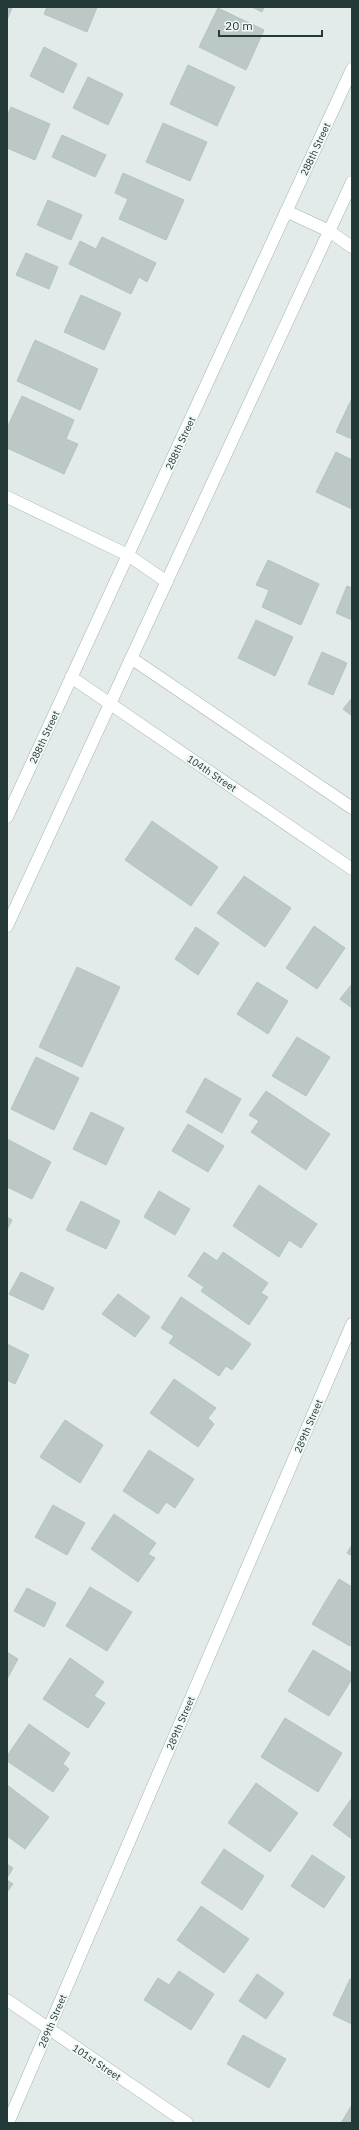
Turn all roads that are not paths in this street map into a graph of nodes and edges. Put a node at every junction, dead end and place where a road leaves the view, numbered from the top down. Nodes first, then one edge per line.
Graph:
1 (352, 69) edge
2 (352, 182) edge
3 (286, 211) junction
4 (329, 231) junction
5 (352, 247) edge
6 (7, 497) edge
7 (128, 555) junction
8 (167, 582) junction
9 (131, 658) junction
10 (71, 677) junction
11 (110, 704) junction
12 (352, 808) edge
13 (7, 817) edge
14 (352, 869) edge
15 (7, 926) edge
16 (352, 1324) edge
17 (7, 2000) edge
18 (49, 2029) junction
19 (8, 2123) edge
20 (187, 2123) edge

1 - 3 street, 288th Street
2 - 4 street
3 - 4 street
3 - 7 street, 288th Street
4 - 5 street
4 - 8 street
6 - 7 street
7 - 8 street
7 - 10 street, 288th Street
8 - 9 street
9 - 11 street
9 - 12 street
10 - 11 street, 104th Street
10 - 13 street, 288th Street
11 - 14 street, 104th Street
11 - 15 street
16 - 18 street, 289th Street
17 - 18 street, 101st Street
18 - 19 street, 289th Street
18 - 20 street, 101st Street

